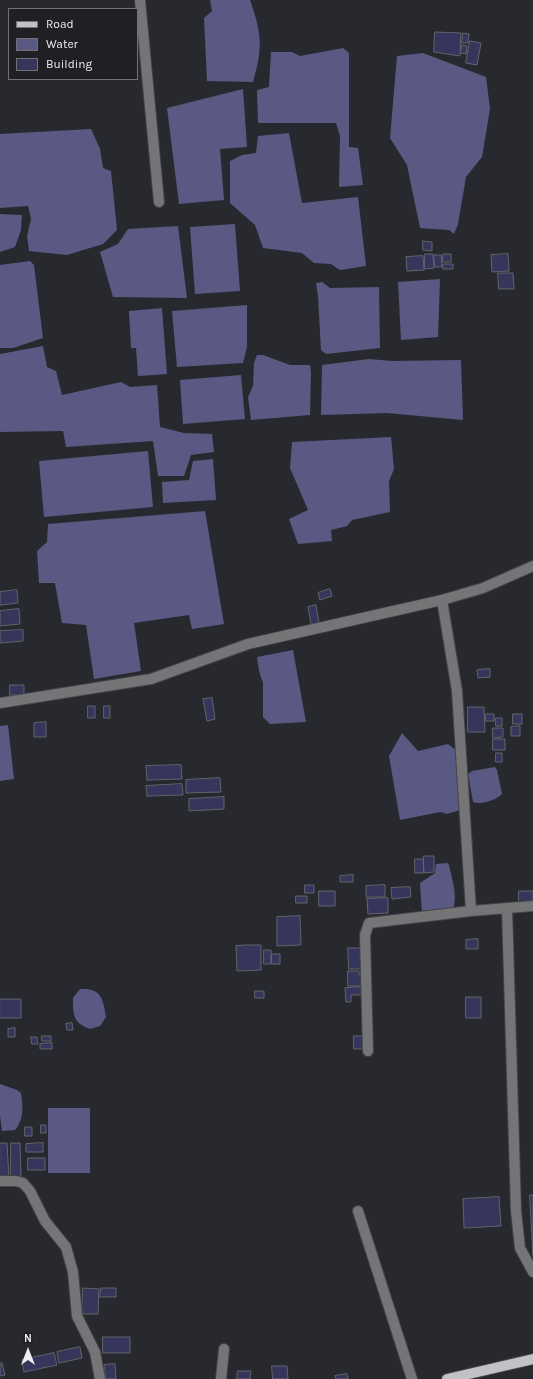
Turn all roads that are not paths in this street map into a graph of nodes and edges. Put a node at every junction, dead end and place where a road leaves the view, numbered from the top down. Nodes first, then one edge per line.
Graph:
1 (140, 0) edge
2 (159, 202) dead end
3 (533, 566) edge
4 (442, 600) junction
5 (0, 703) edge
6 (533, 906) edge
7 (508, 908) junction
8 (471, 911) junction
9 (368, 1051) dead end
10 (0, 1181) edge
11 (358, 1211) dead end
12 (533, 1272) edge
13 (224, 1349) dead end
14 (533, 1359) edge
15 (100, 1379) edge
16 (221, 1379) edge
17 (412, 1379) edge
18 (447, 1379) edge

1 - 2 street
3 - 4 street
4 - 5 street
4 - 8 street
6 - 7 street
7 - 8 street
7 - 12 street
8 - 9 street
10 - 15 street
11 - 17 street
13 - 16 street
14 - 18 main road

